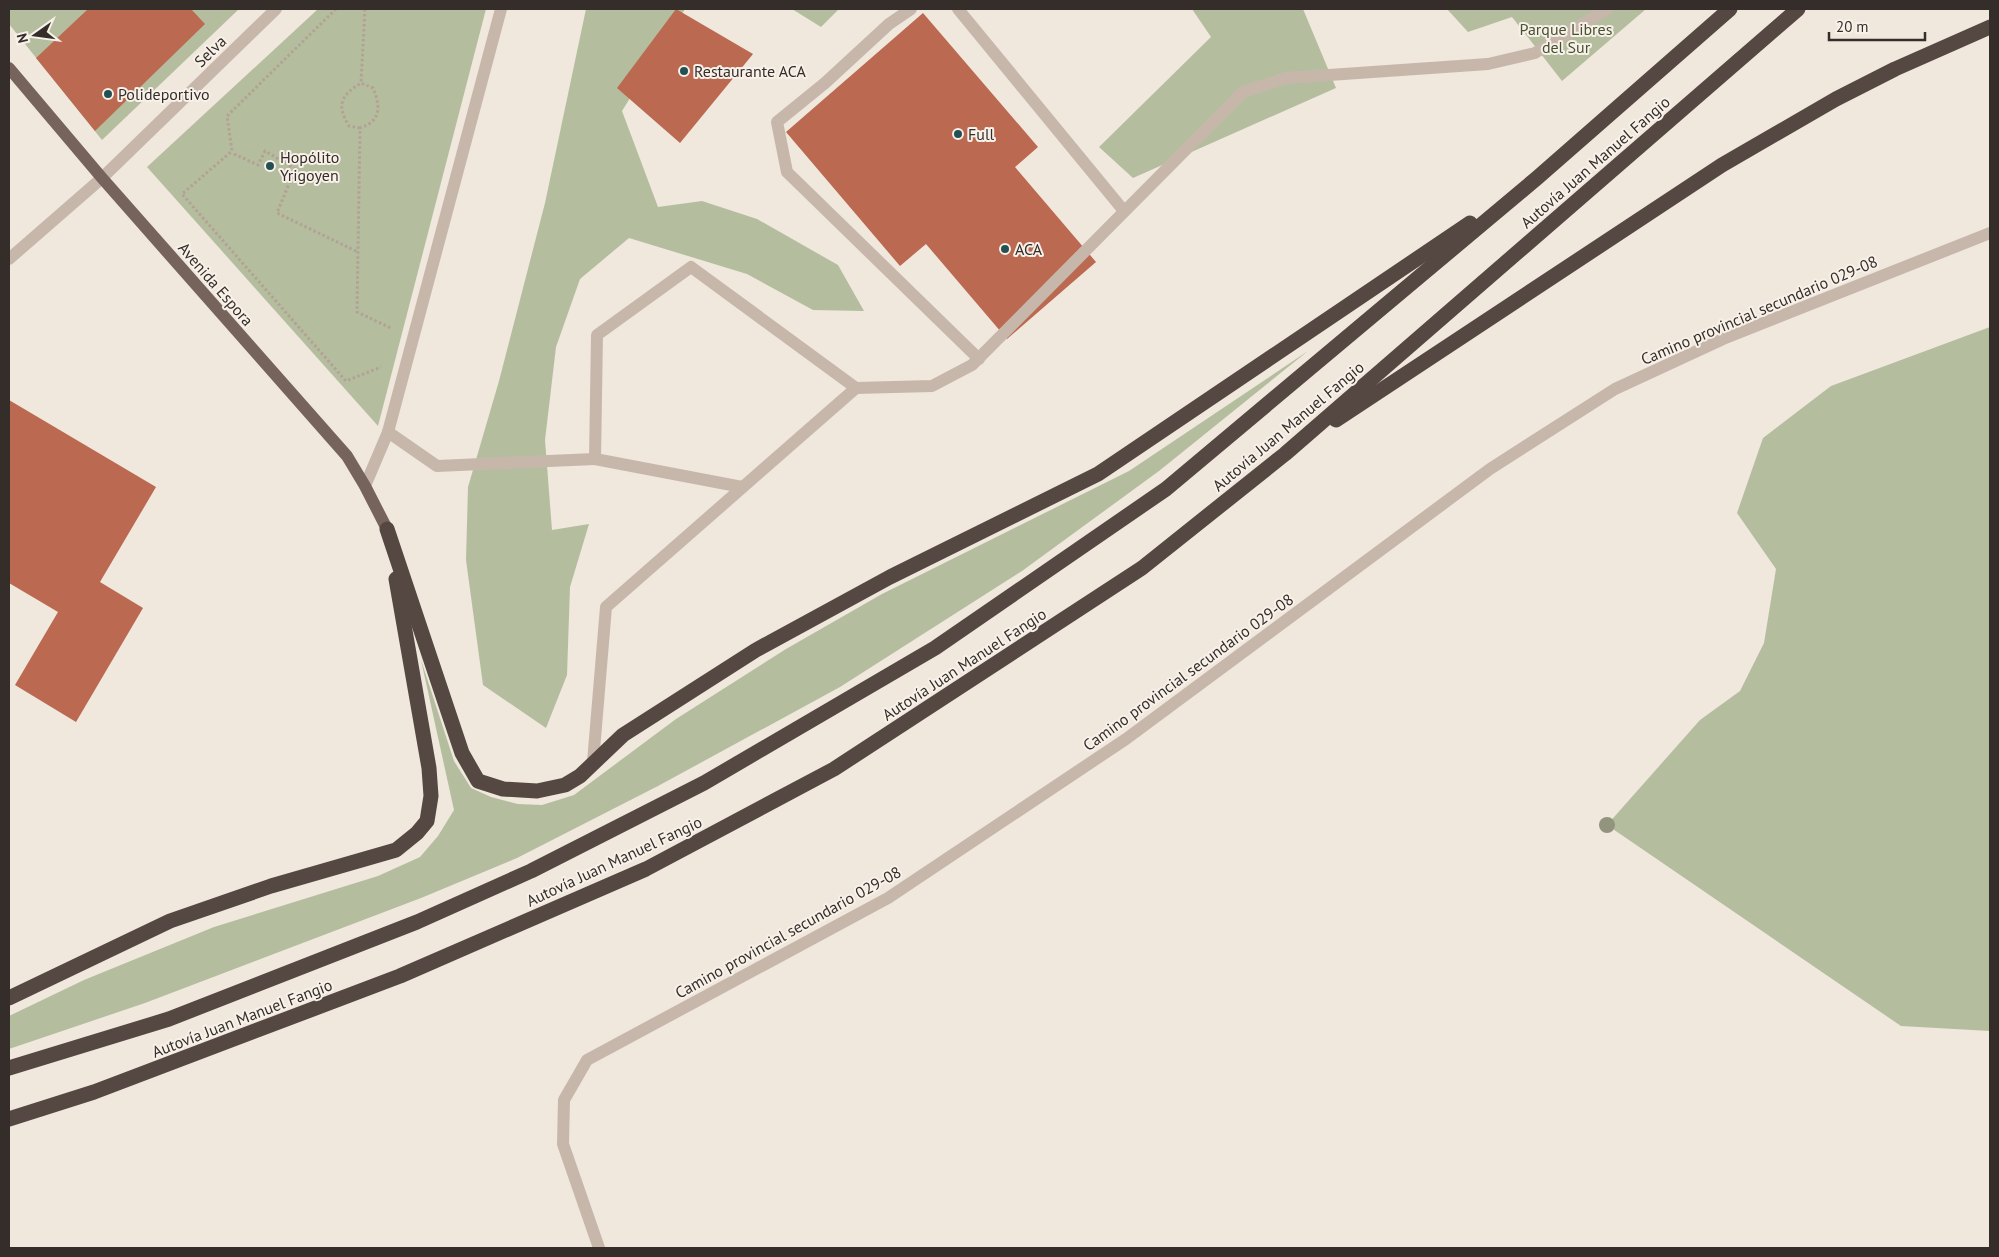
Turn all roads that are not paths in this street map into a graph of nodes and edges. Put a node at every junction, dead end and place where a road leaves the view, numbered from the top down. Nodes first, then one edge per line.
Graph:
1 (276, 9) edge
2 (501, 9) edge
3 (910, 9) edge
4 (958, 9) edge
5 (1607, 9) edge
6 (1730, 9) edge
7 (1798, 9) edge
8 (1990, 27) edge
9 (9, 68) edge
10 (102, 178) junction
11 (1537, 178) junction
12 (1124, 212) junction
13 (1990, 233) edge
14 (9, 259) edge
15 (979, 359) junction
16 (856, 388) junction
17 (388, 432) junction
18 (1285, 454) junction
19 (595, 459) junction
20 (366, 486) junction
21 (742, 488) junction
22 (387, 529) junction
23 (594, 762) junction
24 (9, 998) edge
25 (9, 1068) edge
26 (9, 1119) edge
27 (599, 1248) edge

1 - 10 street, Selva
2 - 17 street
3 - 15 street
4 - 12 street
5 - 12 street
6 - 11 highway, Autovía Juan Manuel Fangio
7 - 18 highway, Autovía Juan Manuel Fangio
8 - 18 highway
9 - 10 main road, Avenida Espora
10 - 14 street, Selva
10 - 20 main road, Avenida Espora
11 - 23 highway
11 - 25 highway, Autovía Juan Manuel Fangio
12 - 15 street
13 - 27 street, Camino provincial secundario 029-08
15 - 16 street
16 - 19 street
16 - 21 street
17 - 19 street
17 - 20 street
18 - 26 highway, Autovía Juan Manuel Fangio
19 - 21 street
20 - 22 main road, Avenida Espora
21 - 23 street
22 - 23 highway
22 - 24 highway

